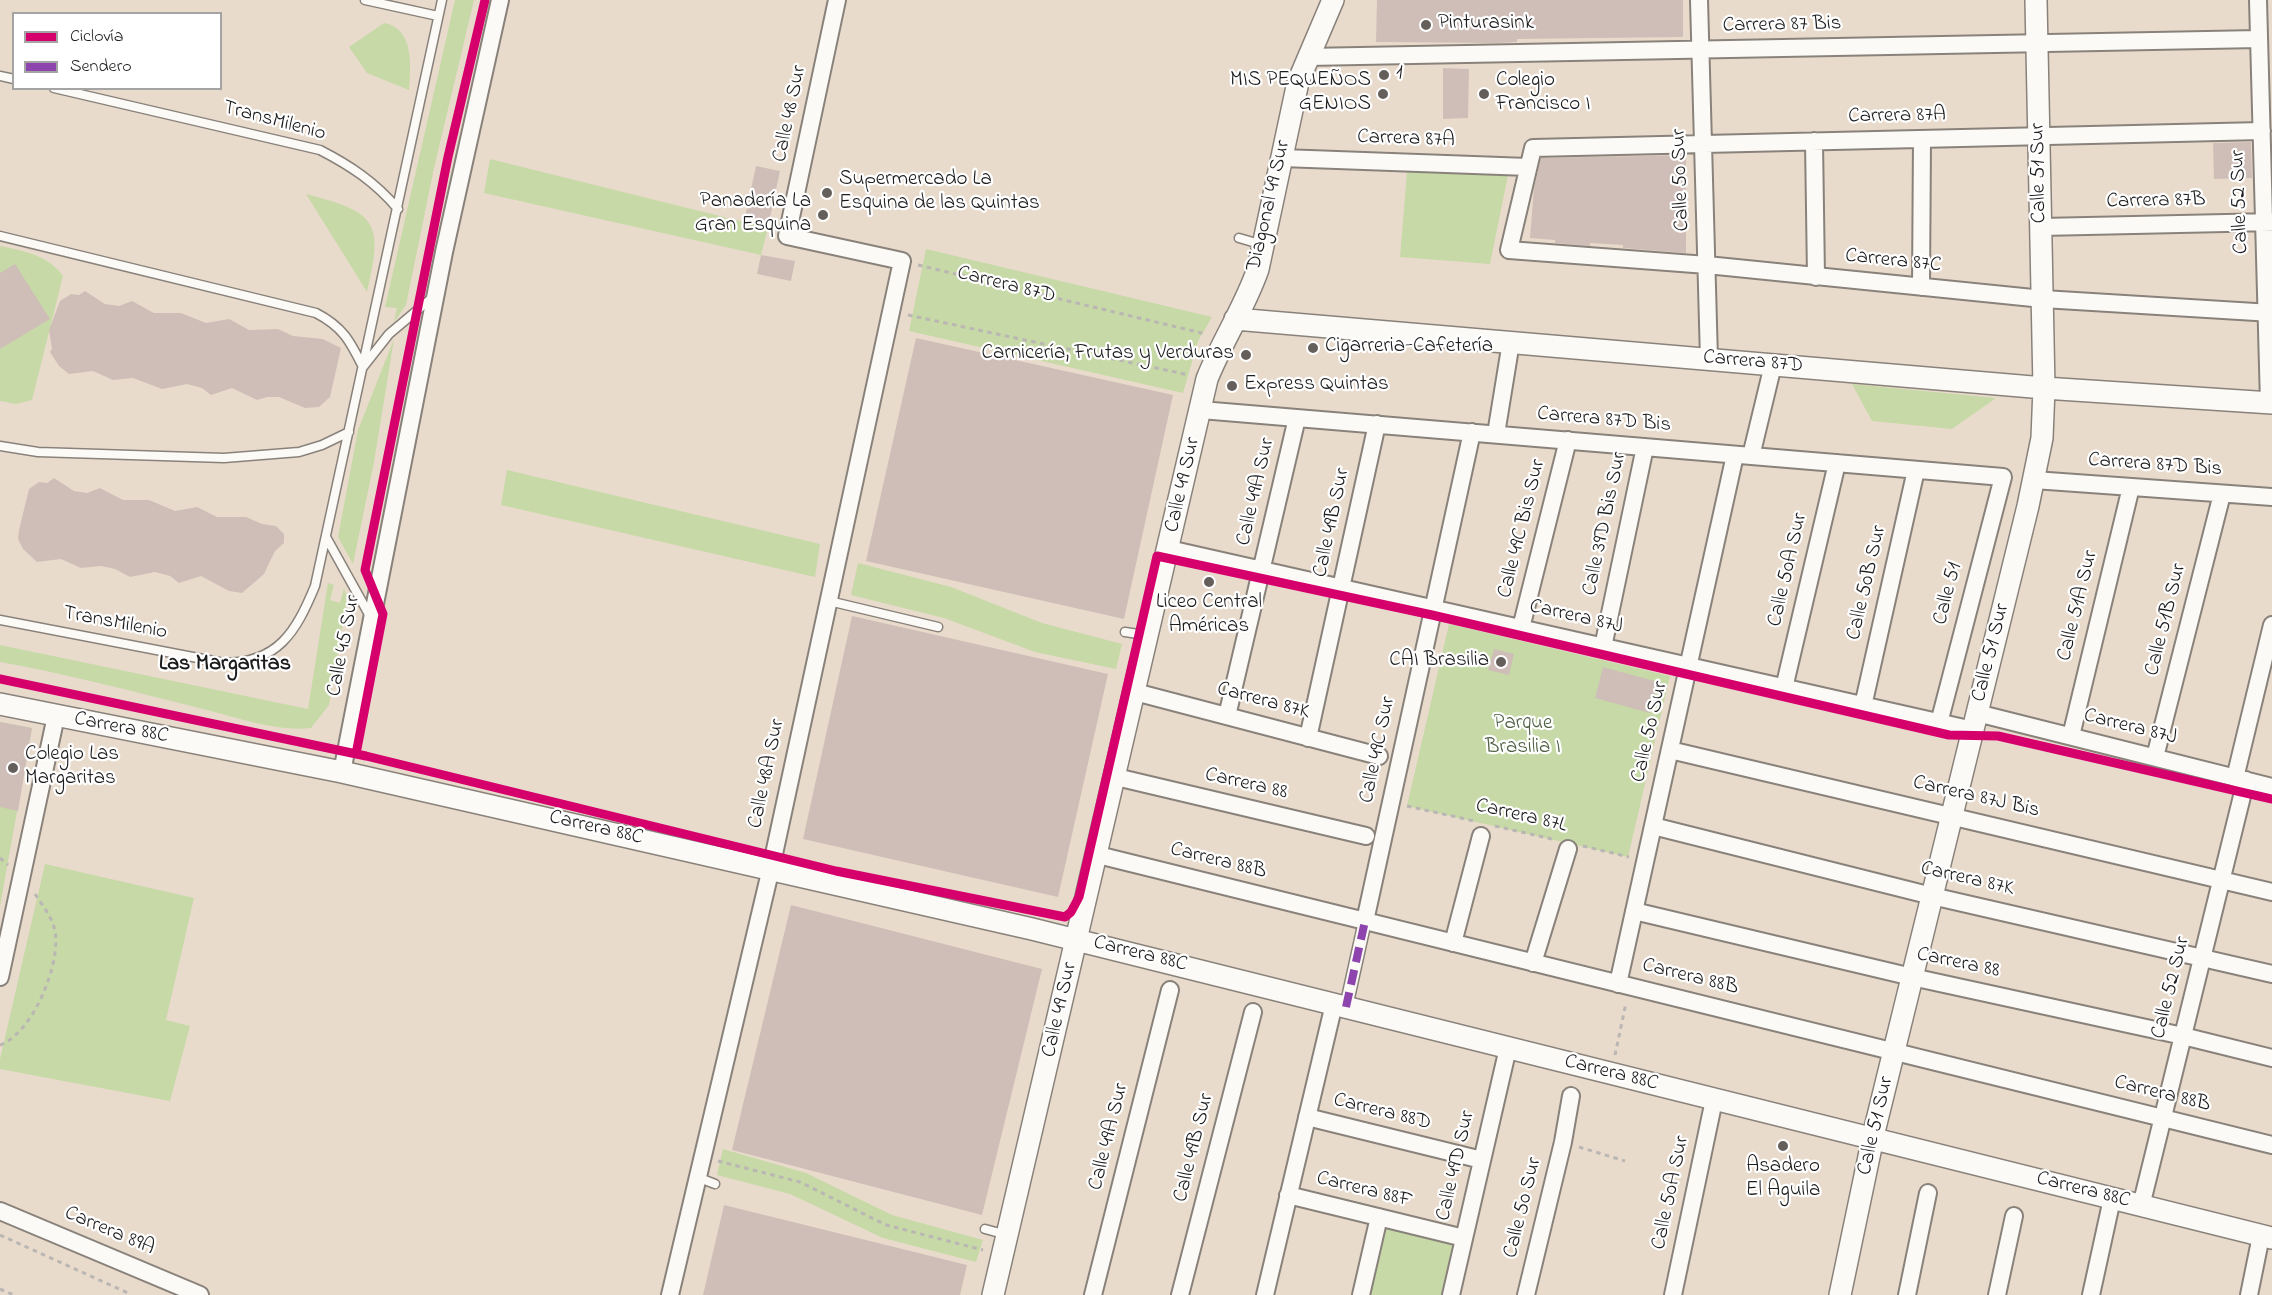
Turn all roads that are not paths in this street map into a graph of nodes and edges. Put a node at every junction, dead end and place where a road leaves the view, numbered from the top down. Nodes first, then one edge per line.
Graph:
1 (365, 0) edge
2 (442, 0) edge
3 (500, 0) edge
4 (837, 0) edge
5 (1333, 0) edge
6 (1699, 0) edge
7 (2036, 0) edge
8 (2258, 0) edge
9 (438, 16) junction
10 (2259, 39) junction
11 (2037, 44) junction
12 (1700, 50) junction
13 (1307, 57) junction
14 (63, 90) edge
15 (2262, 131) junction
16 (2039, 136) junction
17 (1922, 139) junction
18 (1814, 141) junction
19 (1703, 143) junction
20 (1282, 158) junction
21 (1528, 167) junction
22 (398, 209) junction
23 (2268, 222) edge
24 (2041, 227) junction
25 (0, 236) edge
26 (1239, 238) dead end
27 (1264, 245) junction
28 (902, 261) joint
29 (1707, 265) junction
30 (1816, 276) junction
31 (1921, 287) junction
32 (436, 295) junction
33 (2043, 299) junction
34 (2269, 313) edge
35 (1235, 319) junction
36 (1511, 342) junction
37 (1709, 359) junction
38 (1773, 365) junction
39 (363, 367) junction
40 (2044, 388) junction
41 (2270, 403) edge
42 (1201, 410) junction
43 (1298, 418) junction
44 (1377, 424) junction
45 (349, 432) junction
46 (1472, 432) junction
47 (1496, 434) junction
48 (1568, 440) junction
49 (0, 446) edge
50 (1645, 447) junction
51 (1743, 455) junction
52 (1837, 463) junction
53 (1916, 470) junction
54 (2003, 477) joint
55 (2034, 480) junction
56 (2131, 487) junction
57 (2222, 494) junction
58 (2272, 497) edge
59 (326, 537) junction
60 (1169, 549) junction
61 (1262, 570) junction
62 (1342, 588) junction
63 (829, 601) junction
64 (1434, 608) junction
65 (0, 620) edge
66 (373, 621) junction
67 (2272, 625) edge
68 (938, 627) dead end
69 (1521, 628) junction
70 (1125, 632) dead end
71 (1149, 635) junction
72 (1603, 647) junction
73 (1688, 666) junction
74 (1784, 688) junction
75 (1136, 692) junction
76 (0, 704) edge
77 (1863, 706) junction
78 (56, 716) junction
79 (1227, 716) junction
80 (1975, 722) junction
81 (1939, 723) junction
82 (2071, 736) junction
83 (1308, 738) junction
84 (1670, 750) junction
85 (1379, 756) dead end
86 (2155, 757) junction
87 (342, 772) junction
88 (1116, 777) junction
89 (2241, 779) junction
90 (2272, 787) edge
91 (1952, 816) junction
92 (1653, 826) junction
93 (1486, 828) road end
94 (1366, 836) dead end
95 (1570, 846) road end
96 (1098, 855) junction
97 (771, 868) junction
98 (2222, 879) junction
99 (2272, 892) edge
100 (1932, 896) junction
101 (1634, 911) junction
102 (1365, 921) junction
103 (1078, 940) junction
104 (1453, 943) junction
105 (2203, 956) junction
106 (1533, 963) junction
107 (2272, 974) edge
108 (0, 977) edge
109 (1912, 977) junction
110 (1624, 985) junction
111 (1170, 990) dead end
112 (1340, 1006) junction
113 (1253, 1012) dead end
114 (2183, 1036) junction
115 (1508, 1048) junction
116 (1894, 1052) junction
117 (2272, 1058) edge
118 (1571, 1096) dead end
119 (1714, 1100) junction
120 (1307, 1118) junction
121 (2163, 1118) junction
122 (1873, 1140) junction
123 (2272, 1146) edge
124 (1482, 1160) junction
125 (697, 1177) junction
126 (715, 1184) dead end
127 (1928, 1193) dead end
128 (1288, 1195) junction
129 (2112, 1198) junction
130 (2141, 1206) junction
131 (0, 1210) edge
132 (2014, 1216) dead end
133 (1379, 1217) junction
134 (985, 1229) dead end
135 (2267, 1237) edge
136 (1464, 1238) junction
137 (1005, 1245) junction
138 (199, 1295) edge
139 (670, 1295) edge
140 (993, 1295) edge
141 (1094, 1295) edge
142 (1180, 1295) edge
143 (1265, 1295) edge
144 (1361, 1295) edge
145 (1451, 1295) edge
146 (1526, 1295) edge
147 (1673, 1295) edge
148 (1840, 1295) edge
149 (1906, 1295) edge
150 (1997, 1295) edge
151 (2091, 1295) edge
152 (2249, 1295) edge

1 - 9 lane
2 - 9 lane, TransMilenio
3 - 32 street, Calle 45 Sur
4 - 28 street, Calle 48 Sur
5 - 13 street, Diagonal 49 Sur
6 - 12 street, Calle 50 Sur
7 - 11 street, Calle 51 Sur
8 - 10 street, Calle 52 Sur
9 - 22 lane, TransMilenio
10 - 11 street, Carrera 87 Bis
10 - 15 street, Calle 52 Sur
11 - 12 street, Carrera 87 Bis
11 - 16 street, Calle 51 Sur
12 - 13 street, Carrera 87 Bis
12 - 19 street, Calle 50 Sur
13 - 20 street, Diagonal 49 Sur
14 - 22 lane, TransMilenio
15 - 16 street, Carrera 87A
15 - 23 street, Calle 52 Sur
16 - 17 street, Carrera 87A
16 - 24 street, Calle 51 Sur
17 - 18 street, Carrera 87A
17 - 31 street
18 - 19 street, Carrera 87A
18 - 30 street
19 - 21 street, Carrera 87A
19 - 29 street, Calle 50 Sur
20 - 21 street, Carrera 87A
20 - 27 street, Diagonal 49 Sur
21 - 29 street, Carrera 87C
22 - 39 lane, TransMilenio
23 - 24 street, Carrera 87B
23 - 34 street, Calle 52 Sur
24 - 33 street, Calle 51 Sur
25 - 39 lane
26 - 27 lane
27 - 35 street, Diagonal 49 Sur
28 - 63 street, Calle 48A Sur
29 - 30 street, Carrera 87C
29 - 37 street, Calle 50 Sur
30 - 31 street, Carrera 87C
31 - 33 street, Carrera 87C
32 - 39 lane
32 - 66 street, Calle 45 Sur
33 - 34 street, Carrera 87C
33 - 40 street, Calle 51 Sur
34 - 41 street, Calle 52 Sur
35 - 36 street, Carrera 87D
35 - 42 street, Diagonal 49 Sur
36 - 37 street, Carrera 87D
36 - 47 street
37 - 38 street, Carrera 87D
38 - 40 street, Carrera 87D
38 - 51 street, Calle 50 Sur
39 - 45 lane, TransMilenio
40 - 41 street, Carrera 87D
40 - 55 street, Calle 51 Sur
42 - 43 street, Carrera 87D Bis
42 - 60 street, Calle 49 Sur
43 - 44 street, Carrera 87D Bis
43 - 61 street, Calle 49A Sur
44 - 46 street, Carrera 87D Bis
44 - 62 street, Calle 49B Sur
45 - 49 lane
45 - 59 lane, TransMilenio
46 - 47 street, Carrera 87D Bis
46 - 64 street, Calle 49C Sur
47 - 48 street, Carrera 87D Bis
48 - 50 street, Carrera 87D Bis
48 - 69 street, Calle 49C Bis Sur
50 - 51 street, Carrera 87D Bis
50 - 72 street, Calle 39D Bis Sur
51 - 52 street, Carrera 87D Bis
51 - 73 street, Calle 50 Sur
52 - 53 street, Carrera 87D Bis
52 - 74 street, Calle 50A Sur
53 - 54 street, Carrera 87D Bis
53 - 77 street, Calle 50B Sur
54 - 81 street, Calle 51
55 - 56 street, Carrera 87D Bis
55 - 80 street, Calle 51 Sur
56 - 57 street, Carrera 87D Bis
56 - 82 street, Calle 51A Sur
57 - 58 street, Carrera 87D Bis
57 - 86 street, Calle 51B Sur
59 - 65 lane, TransMilenio
59 - 66 lane
60 - 61 street, Carrera 87J
60 - 71 street, Calle 49 Sur
61 - 62 street, Carrera 87J
61 - 79 street, Calle 49A Sur
62 - 64 street, Carrera 87J
62 - 83 street, Calle 49B Sur
63 - 68 lane
63 - 97 street, Calle 48A Sur
64 - 69 street, Carrera 87J
64 - 102 street, Calle 49C Sur
66 - 87 street, Calle 45 Sur
67 - 89 street, Calle 52 Sur
69 - 72 street, Carrera 87J
70 - 71 lane
71 - 75 street, Calle 49 Sur
72 - 73 street, Carrera 87J
73 - 74 street, Carrera 87J
73 - 84 street, Calle 50 Sur
74 - 77 street, Carrera 87J
75 - 79 street, Carrera 87K
75 - 88 street, Calle 49 Sur
76 - 78 street, Carrera 88C
77 - 81 street, Carrera 87J
78 - 87 street, Carrera 88C
78 - 108 street
79 - 83 street, Carrera 87K
80 - 81 street, Carrera 87J
80 - 82 street, Carrera 87J
80 - 91 street, Calle 51 Sur
82 - 86 street, Carrera 87J
83 - 85 street, Carrera 87K
84 - 91 street, Carrera 87J Bis
84 - 92 street, Calle 50 Sur
86 - 89 street, Carrera 87J
87 - 97 street, Carrera 88C
88 - 94 street, Carrera 88
88 - 96 street, Calle 49 Sur
89 - 90 street, Carrera 87J
89 - 98 street, Calle 52 Sur
91 - 98 street, Carrera 87J Bis
91 - 100 street, Calle 51 Sur
92 - 100 street, Carrera 87K
92 - 101 street, Calle 50 Sur
93 - 104 street
95 - 106 street
96 - 102 street, Carrera 88B
96 - 103 street, Calle 49 Sur
97 - 103 street, Carrera 88C
97 - 125 street, Calle 48A Sur
98 - 99 street, Carrera 87J Bis
98 - 105 street, Calle 52 Sur
100 - 105 street, Carrera 87K
100 - 109 street, Calle 51 Sur
101 - 109 street, Carrera 88
101 - 110 street, Calle 50 Sur
102 - 104 street, Carrera 88B
102 - 112 street, Calle 49C Sur
103 - 112 street, Carrera 88C
103 - 137 street, Calle 49 Sur
104 - 106 street, Carrera 88B
105 - 107 street, Carrera 87K
105 - 114 street, Calle 52 Sur
106 - 110 street, Carrera 88B
109 - 114 street, Carrera 88
109 - 116 street, Calle 51 Sur
110 - 116 street, Carrera 88B
111 - 141 street, Calle 49A Sur
112 - 115 street, Carrera 88C
112 - 120 street, Calle 49C Sur
113 - 142 street, Calle 49B Sur
114 - 117 street, Carrera 88
114 - 121 street, Calle 52 Sur
115 - 119 street, Carrera 88C
115 - 124 street, Calle 49D Sur
116 - 121 street, Carrera 88B
116 - 122 street, Calle 51 Sur
118 - 146 street, Calle 50 Sur
119 - 122 street, Carrera 88C
119 - 147 street, Calle 50A Sur
120 - 124 street, Carrera 88D
120 - 128 street, Calle 49C Sur
121 - 123 street, Carrera 88B
121 - 130 street, Calle 52 Sur
122 - 129 street, Carrera 88C
122 - 148 street, Calle 51 Sur
124 - 136 street, Calle 49D Sur
125 - 126 lane
125 - 139 street, Calle 48A Sur
127 - 149 street
128 - 133 street, Carrera 88F
128 - 143 street, Calle 49C Sur
129 - 130 street, Carrera 88C
129 - 151 street
130 - 135 street, Carrera 88C
131 - 138 street, Carrera 89A
132 - 150 street
133 - 136 street, Carrera 88F
133 - 144 street
134 - 137 lane
135 - 152 street
136 - 145 street, Calle 49D Sur
137 - 140 street, Calle 49 Sur

